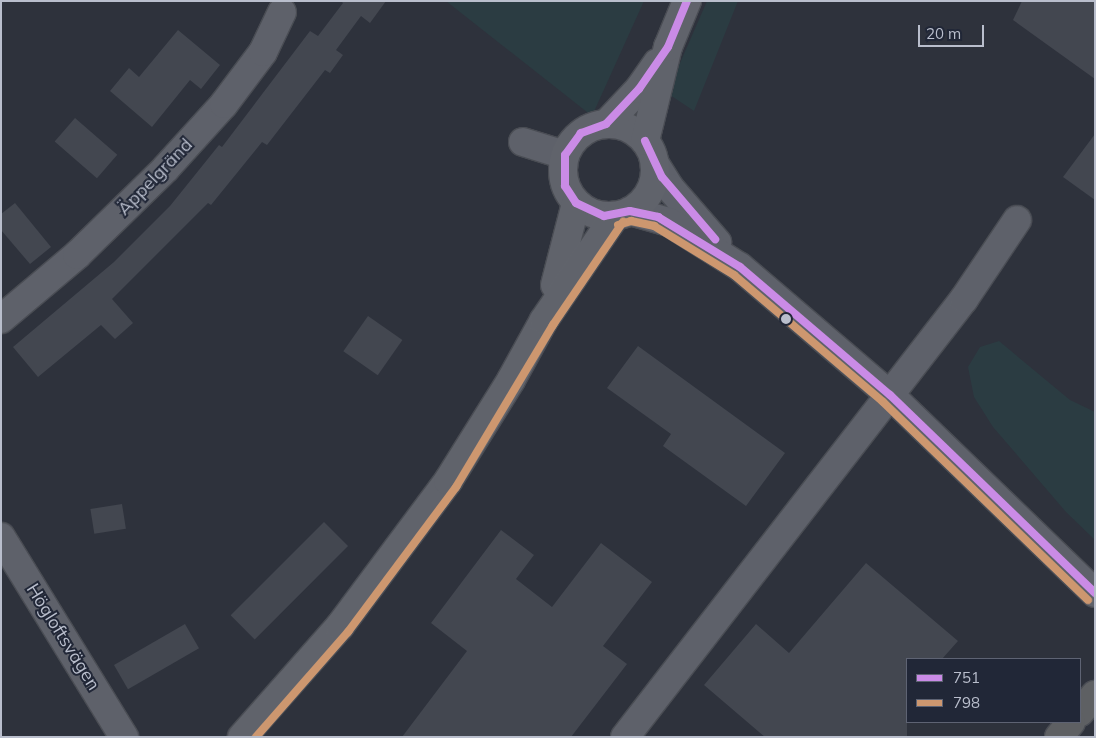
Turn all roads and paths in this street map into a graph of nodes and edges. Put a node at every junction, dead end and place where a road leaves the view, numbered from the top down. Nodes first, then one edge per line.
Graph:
1 (687, 1) edge
2 (282, 12) dead end
3 (668, 47) junction
4 (606, 124) junction
5 (523, 142) dead end
6 (650, 153) junction
7 (565, 155) junction
8 (576, 203) junction
9 (623, 213) junction
10 (1017, 220) dead end
11 (740, 267) junction
12 (1, 319) edge
13 (544, 320) junction
14 (890, 395) junction
15 (1, 537) edge
16 (1095, 593) edge
17 (1095, 695) edge
18 (1081, 711) edge
19 (1071, 723) edge
20 (124, 737) edge
21 (242, 737) edge
22 (625, 737) edge
23 (1058, 737) edge

1 - 3 main road
2 - 12 street, Äppelgränd
3 - 4 main road
3 - 6 main road
4 - 6 main road
4 - 7 main road
5 - 7 street
6 - 9 main road
6 - 11 street
7 - 8 main road
8 - 9 main road
8 - 13 main road
9 - 11 street
9 - 13 main road
10 - 14 street
11 - 14 street
13 - 21 main road
14 - 16 street
14 - 22 street
15 - 20 street, Högloftsvägen
17 - 18 highway
19 - 23 highway

